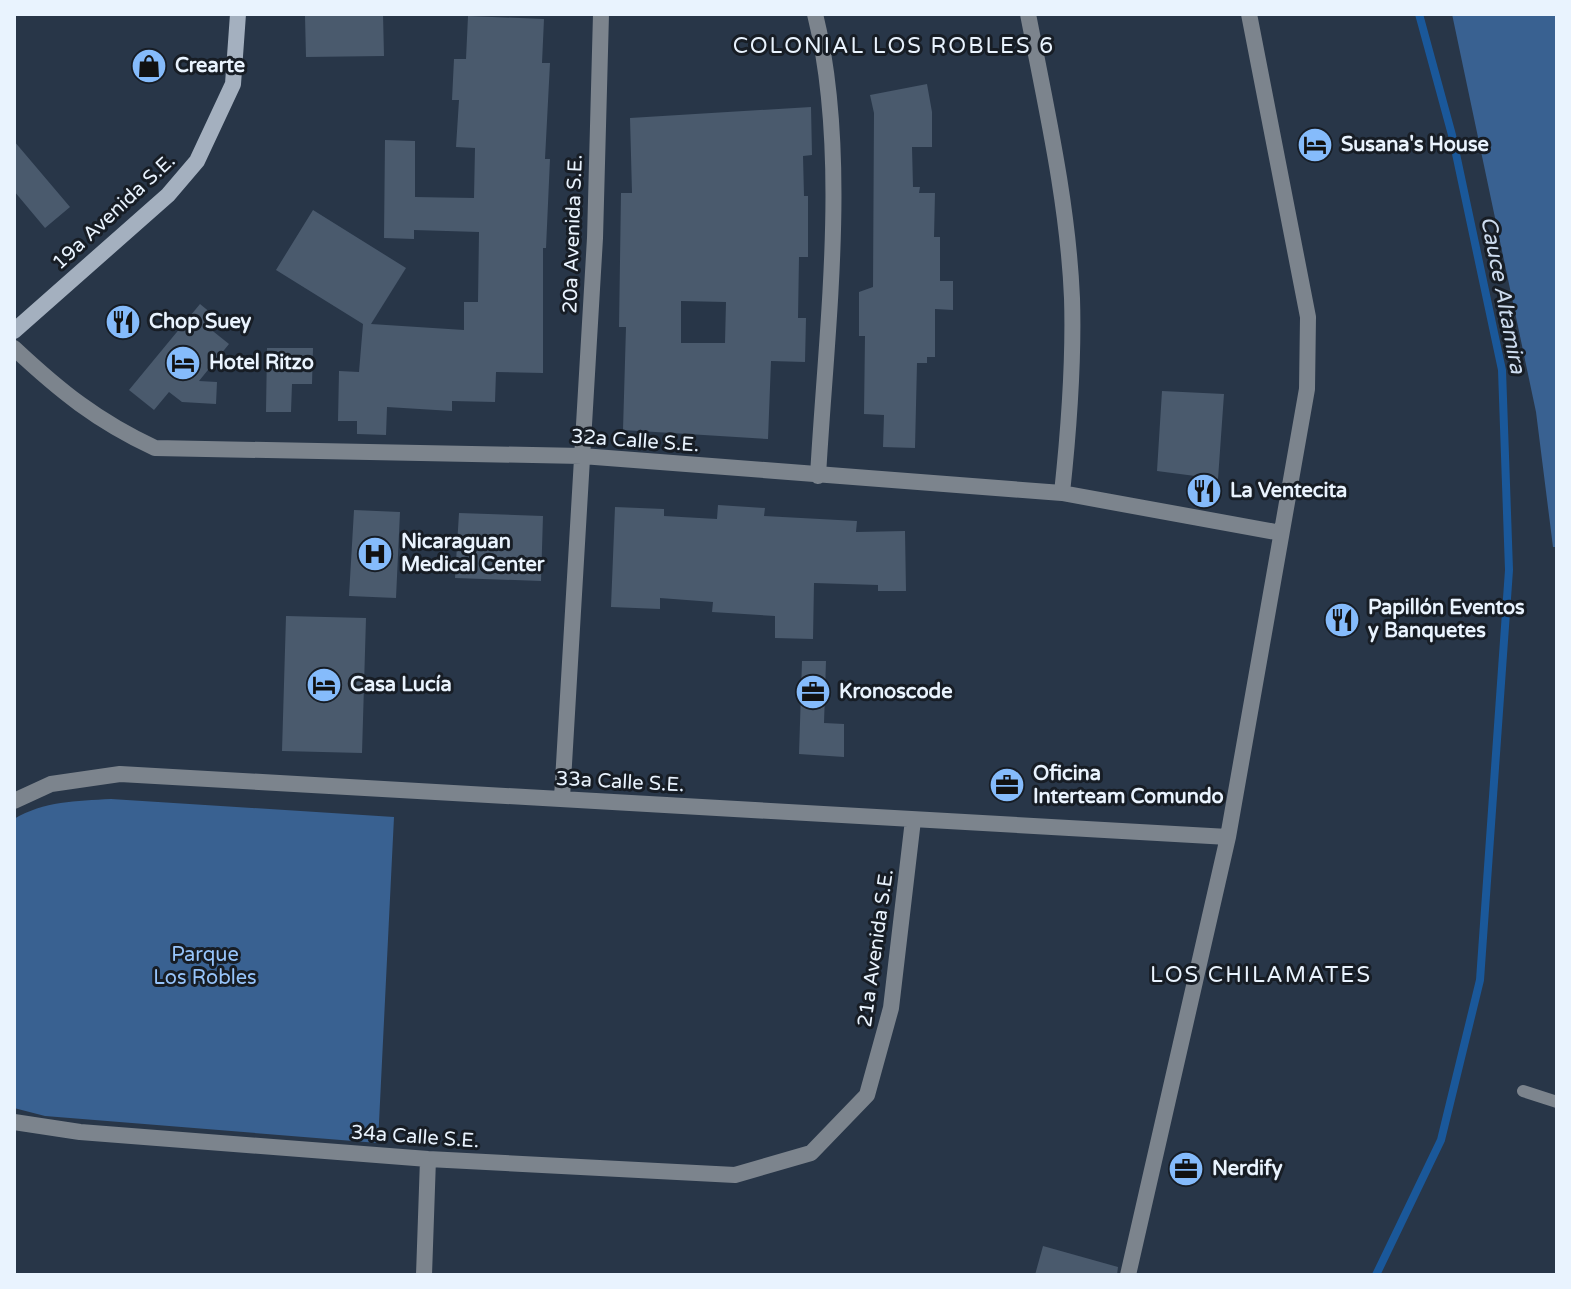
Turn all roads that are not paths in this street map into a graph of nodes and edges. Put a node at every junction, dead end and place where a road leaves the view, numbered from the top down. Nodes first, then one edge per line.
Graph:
1 (238, 14) edge
2 (601, 14) edge
3 (815, 14) edge
4 (1028, 14) edge
5 (1249, 14) edge
6 (14, 331) edge
7 (14, 348) edge
8 (582, 456) junction
9 (818, 476) junction
10 (1062, 493) junction
11 (1281, 533) junction
12 (562, 798) junction
13 (14, 801) edge
14 (913, 820) junction
15 (1228, 837) junction
16 (1523, 1091) dead end
17 (1557, 1102) edge
18 (14, 1122) edge
19 (811, 1153) joint
20 (428, 1159) junction
21 (424, 1275) edge
22 (1128, 1275) edge

1 - 6 street, 19a Avenida S.E.
2 - 8 street, 20a Avenida S.E.
3 - 9 street
4 - 10 street
5 - 11 street
7 - 8 street, 32a Calle S.E.
8 - 9 street, 32a Calle S.E.
8 - 12 street, 20a Avenida S.E.
9 - 10 street, 32a Calle S.E.
10 - 11 street, 32a Calle S.E.
11 - 15 street
12 - 13 street, 33a Calle S.E.
12 - 14 street, 33a Calle S.E.
14 - 15 street, 33a Calle S.E.
14 - 19 street, 21a Avenida S.E.
15 - 22 street
16 - 17 lane
18 - 20 street, 34a Calle S.E.
19 - 20 street, 34a Calle S.E.
20 - 21 street

